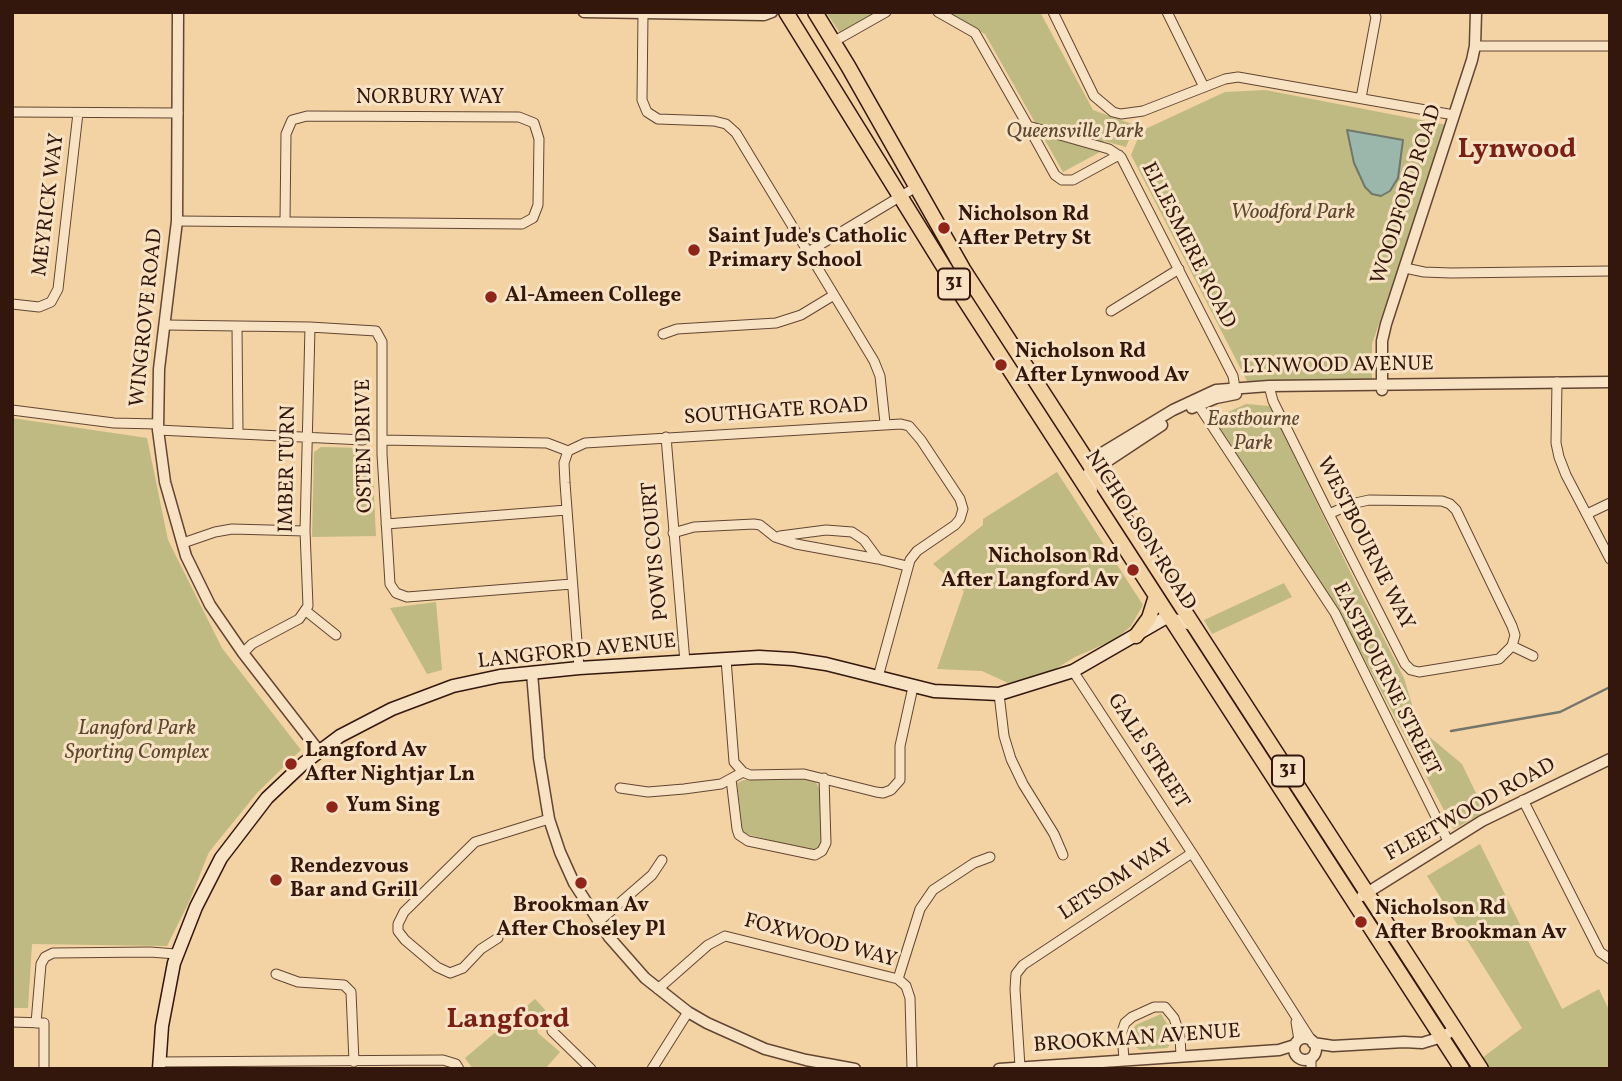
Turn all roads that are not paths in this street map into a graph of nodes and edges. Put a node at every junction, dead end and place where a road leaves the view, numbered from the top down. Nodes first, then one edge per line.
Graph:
1 (178, 12) edge
2 (584, 12) edge
3 (772, 12) edge
4 (786, 12) edge
5 (815, 12) edge
6 (886, 12) edge
7 (938, 12) edge
8 (1053, 12) edge
9 (1167, 12) edge
10 (1374, 12) edge
11 (1475, 12) edge
12 (643, 13) edge
13 (756, 13) edge
14 (833, 42) junction
15 (1475, 46) junction
16 (1610, 46) edge
17 (1204, 87) junction
18 (1361, 98) junction
19 (12, 112) edge
20 (78, 113) junction
21 (178, 113) junction
22 (1454, 115) junction
23 (1028, 126) junction
24 (1119, 155) junction
25 (916, 187) junction
26 (900, 196) junction
27 (177, 221) junction
28 (285, 221) junction
29 (808, 252) junction
30 (1405, 268) junction
31 (1179, 269) junction
32 (1610, 271) edge
33 (834, 295) junction
34 (12, 304) edge
35 (1111, 311) dead end
36 (166, 325) junction
37 (237, 326) junction
38 (310, 327) junction
39 (663, 334) dead end
40 (1610, 382) edge
41 (1557, 385) junction
42 (1382, 388) junction
43 (1610, 388) edge
44 (1270, 389) junction
45 (1235, 391) junction
46 (1196, 401) junction
47 (12, 410) edge
48 (885, 423) junction
49 (158, 427) junction
50 (239, 433) junction
51 (666, 437) junction
52 (307, 438) junction
53 (363, 440) dead end
54 (382, 440) junction
55 (568, 451) junction
56 (1071, 464) junction
57 (1091, 467) junction
58 (1096, 502) junction
59 (1610, 503) edge
60 (567, 510) junction
61 (1329, 514) junction
62 (1587, 514) junction
63 (386, 524) junction
64 (305, 531) junction
65 (673, 533) junction
66 (775, 537) junction
67 (183, 543) junction
68 (878, 559) junction
69 (1610, 559) edge
70 (907, 566) junction
71 (572, 584) junction
72 (1173, 594) junction
73 (1156, 596) junction
74 (306, 611) junction
75 (1171, 619) junction
76 (1192, 624) junction
77 (336, 635) dead end
78 (1136, 636) junction
79 (1512, 646) junction
80 (243, 653) junction
81 (1533, 656) dead end
82 (726, 659) junction
83 (685, 662) junction
84 (579, 668) junction
85 (532, 673) junction
86 (1075, 673) junction
87 (878, 677) junction
88 (913, 687) junction
89 (1004, 693) junction
90 (319, 751) junction
91 (1610, 759) edge
92 (743, 772) junction
93 (824, 778) junction
94 (732, 779) junction
95 (620, 788) dead end
96 (1523, 800) junction
97 (549, 819) junction
98 (1448, 841) junction
99 (1192, 853) junction
100 (1063, 855) dead end
101 (990, 857) dead end
102 (662, 860) dead end
103 (1360, 897) junction
104 (598, 922) junction
105 (498, 938) dead end
106 (175, 959) junction
107 (1610, 959) edge
108 (276, 974) dead end
109 (898, 979) junction
110 (659, 989) junction
111 (688, 1012) junction
112 (12, 1022) edge
113 (36, 1023) junction
114 (1446, 1029) junction
115 (552, 1031) dead end
116 (1306, 1053) edge
117 (1181, 1056) junction
118 (1124, 1060) junction
119 (354, 1062) junction
120 (159, 1065) edge
121 (274, 1066) edge
122 (1020, 1068) edge
123 (44, 1069) edge
124 (459, 1069) edge
125 (591, 1069) edge
126 (652, 1069) edge
127 (855, 1069) edge
128 (912, 1069) edge
129 (999, 1069) edge
130 (1462, 1069) edge
131 (1480, 1069) edge

1 - 21 street, WINGROVE ROAD
2 - 12 street
3 - 13 street
4 - 26 main road, NICHOLSON ROAD / 31
5 - 14 main road, NICHOLSON ROAD / 31
6 - 14 street
7 - 23 street, ELLESMERE ROAD
8 - 17 street
9 - 17 street
10 - 18 street
11 - 15 street, WOODFORD ROAD
12 - 13 street
12 - 29 street
14 - 25 main road, NICHOLSON ROAD / 31
15 - 16 street
15 - 22 street, WOODFORD ROAD
17 - 18 street
18 - 22 street
19 - 20 street, MEYRICK WAY
20 - 21 street, MEYRICK WAY
20 - 34 street, MEYRICK WAY
21 - 27 street, WINGROVE ROAD
22 - 30 street, WOODFORD ROAD
23 - 24 street, ELLESMERE ROAD
23 - 24 street, ELLESMERE ROAD
24 - 31 street, ELLESMERE ROAD
25 - 26 street
25 - 57 main road, NICHOLSON ROAD / 31
26 - 29 street
26 - 56 main road, NICHOLSON ROAD / 31
27 - 28 street, NORBURY WAY
27 - 36 street, WINGROVE ROAD
28 - 28 street, NORBURY WAY
29 - 33 street
30 - 32 street
30 - 42 street, WOODFORD ROAD
31 - 35 street
31 - 45 street, ELLESMERE ROAD
33 - 39 street
33 - 48 street
36 - 37 street, OSTEN DRIVE
36 - 49 street, WINGROVE ROAD
37 - 38 street, OSTEN DRIVE
37 - 50 street
38 - 52 street, IMBER TURN
38 - 54 street, OSTEN DRIVE
40 - 41 street, LYNWOOD AVENUE
41 - 42 street, LYNWOOD AVENUE
41 - 43 street, LYNWOOD AVENUE
41 - 62 street
42 - 44 street, LYNWOOD AVENUE
44 - 45 street, LYNWOOD AVENUE
44 - 61 street, WESTBOURNE WAY
45 - 46 street, LYNWOOD AVENUE
46 - 57 street, LYNWOOD AVENUE
46 - 98 street, EASTBOURNE STREET
47 - 49 street
48 - 51 street, SOUTHGATE ROAD
48 - 70 street, SOUTHGATE ROAD
49 - 50 street
49 - 67 street, WINGROVE ROAD
50 - 52 street
51 - 55 street, SOUTHGATE ROAD
51 - 65 street, POWIS COURT
52 - 53 street
52 - 64 street, IMBER TURN
54 - 55 street
54 - 63 street, OSTEN DRIVE
55 - 60 street
56 - 57 street
56 - 58 main road, NICHOLSON ROAD / 31
57 - 58 street
57 - 72 main road, NICHOLSON ROAD / 31
58 - 73 main road, NICHOLSON ROAD / 31
59 - 62 street
60 - 63 street
60 - 71 street
61 - 79 street
61 - 79 street, WESTBOURNE WAY
62 - 69 street
63 - 71 street, OSTEN DRIVE
64 - 67 street
64 - 74 street, IMBER TURN
65 - 66 street
65 - 83 street, POWIS COURT
66 - 68 street
66 - 68 street
67 - 80 street, WINGROVE ROAD
68 - 70 street
70 - 87 street
71 - 84 street
72 - 75 main road
72 - 76 main road, NICHOLSON ROAD / 31
73 - 75 main road, NICHOLSON ROAD / 31
73 - 78 main road
74 - 77 street
74 - 80 street
75 - 76 main road
75 - 78 main road, LANGFORD AVENUE
75 - 86 main road, LANGFORD AVENUE
75 - 103 main road, NICHOLSON ROAD / 31
76 - 103 main road, NICHOLSON ROAD / 31
78 - 86 main road, LANGFORD AVENUE
79 - 81 street
80 - 90 street, WINGROVE ROAD
82 - 83 main road, LANGFORD AVENUE
82 - 87 main road, LANGFORD AVENUE
82 - 92 street
83 - 84 main road, LANGFORD AVENUE
84 - 85 main road, LANGFORD AVENUE
85 - 90 main road, LANGFORD AVENUE
85 - 97 street
86 - 89 main road, LANGFORD AVENUE
86 - 99 street, GALE STREET
87 - 88 main road, LANGFORD AVENUE
88 - 89 main road, LANGFORD AVENUE
88 - 93 street
89 - 100 street
90 - 106 main road, LANGFORD AVENUE
91 - 96 street, FLEETWOOD ROAD
92 - 93 street
92 - 94 street
93 - 94 street
94 - 95 street
96 - 98 street, FLEETWOOD ROAD
96 - 107 street
97 - 104 street
97 - 105 street
98 - 103 street, FLEETWOOD ROAD
99 - 116 street, LETSOM WAY
99 - 122 street, LETSOM WAY
101 - 109 street
102 - 104 street
103 - 114 main road, NICHOLSON ROAD / 31
104 - 110 street
106 - 113 street
106 - 120 main road, LANGFORD AVENUE
108 - 119 street
109 - 110 street, FOXWOOD WAY
109 - 128 street, FOXWOOD WAY
110 - 111 street
111 - 126 street
111 - 127 street
112 - 113 street
113 - 123 street
114 - 116 street, BROOKMAN AVENUE
114 - 130 main road, NICHOLSON ROAD / 31
114 - 131 main road, NICHOLSON ROAD / 31
115 - 125 street
116 - 117 street, BROOKMAN AVENUE
117 - 118 street, BROOKMAN AVENUE
117 - 118 street
118 - 122 street, BROOKMAN AVENUE
119 - 121 street
119 - 124 street
120 - 121 street
122 - 129 street, BROOKMAN AVENUE

